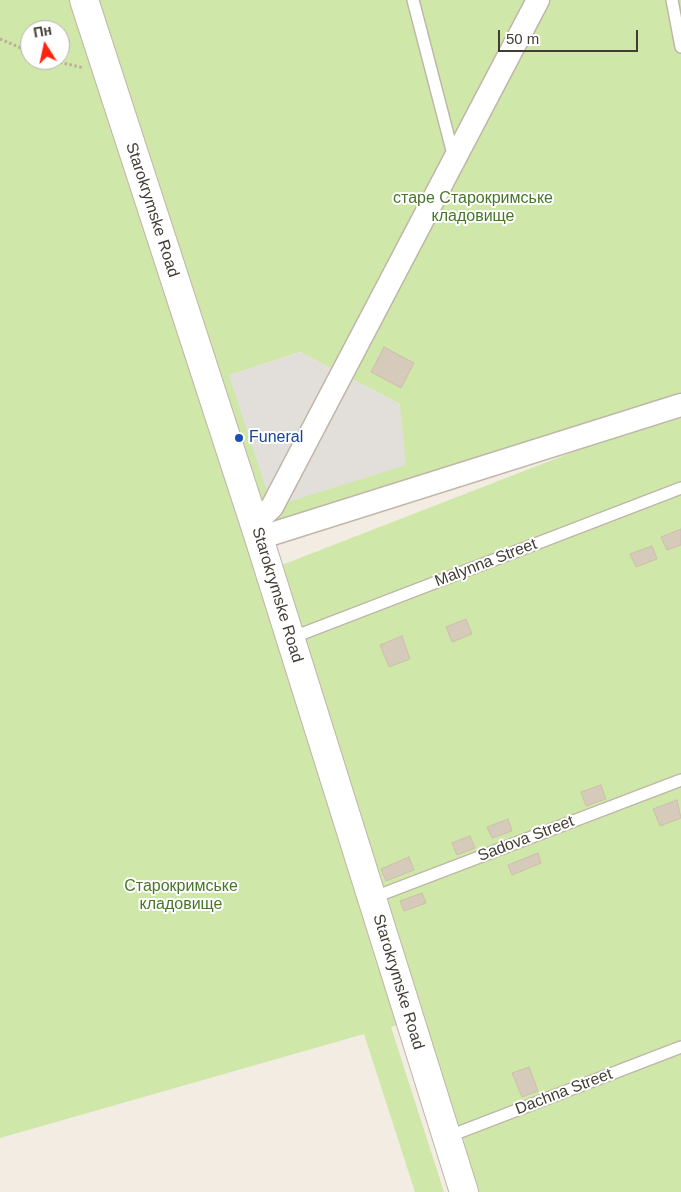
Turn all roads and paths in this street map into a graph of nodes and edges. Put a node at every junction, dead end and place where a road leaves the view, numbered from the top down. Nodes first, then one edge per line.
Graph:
1 (84, 0) edge
2 (413, 0) edge
3 (538, 0) edge
4 (672, 0) edge
5 (0, 39) edge
6 (681, 47) edge
7 (20, 48) edge
8 (70, 64) edge
9 (107, 72) junction
10 (454, 160) junction
11 (681, 405) edge
12 (681, 488) edge
13 (256, 531) junction
14 (290, 638) junction
15 (681, 780) edge
16 (372, 898) junction
17 (681, 1046) edge
18 (446, 1138) junction
19 (464, 1192) edge

1 - 9 street, Starokrymske Road
2 - 10 lane
3 - 10 street
4 - 6 lane
5 - 7 path
8 - 9 path
9 - 13 street, Starokrymske Road
10 - 13 street
11 - 13 street
12 - 14 lane, Malynna Street
13 - 14 street, Starokrymske Road
14 - 16 street, Starokrymske Road
15 - 16 lane, Sadova Street
16 - 18 street, Starokrymske Road
17 - 18 lane, Dachna Street
18 - 19 street, Starokrymske Road

